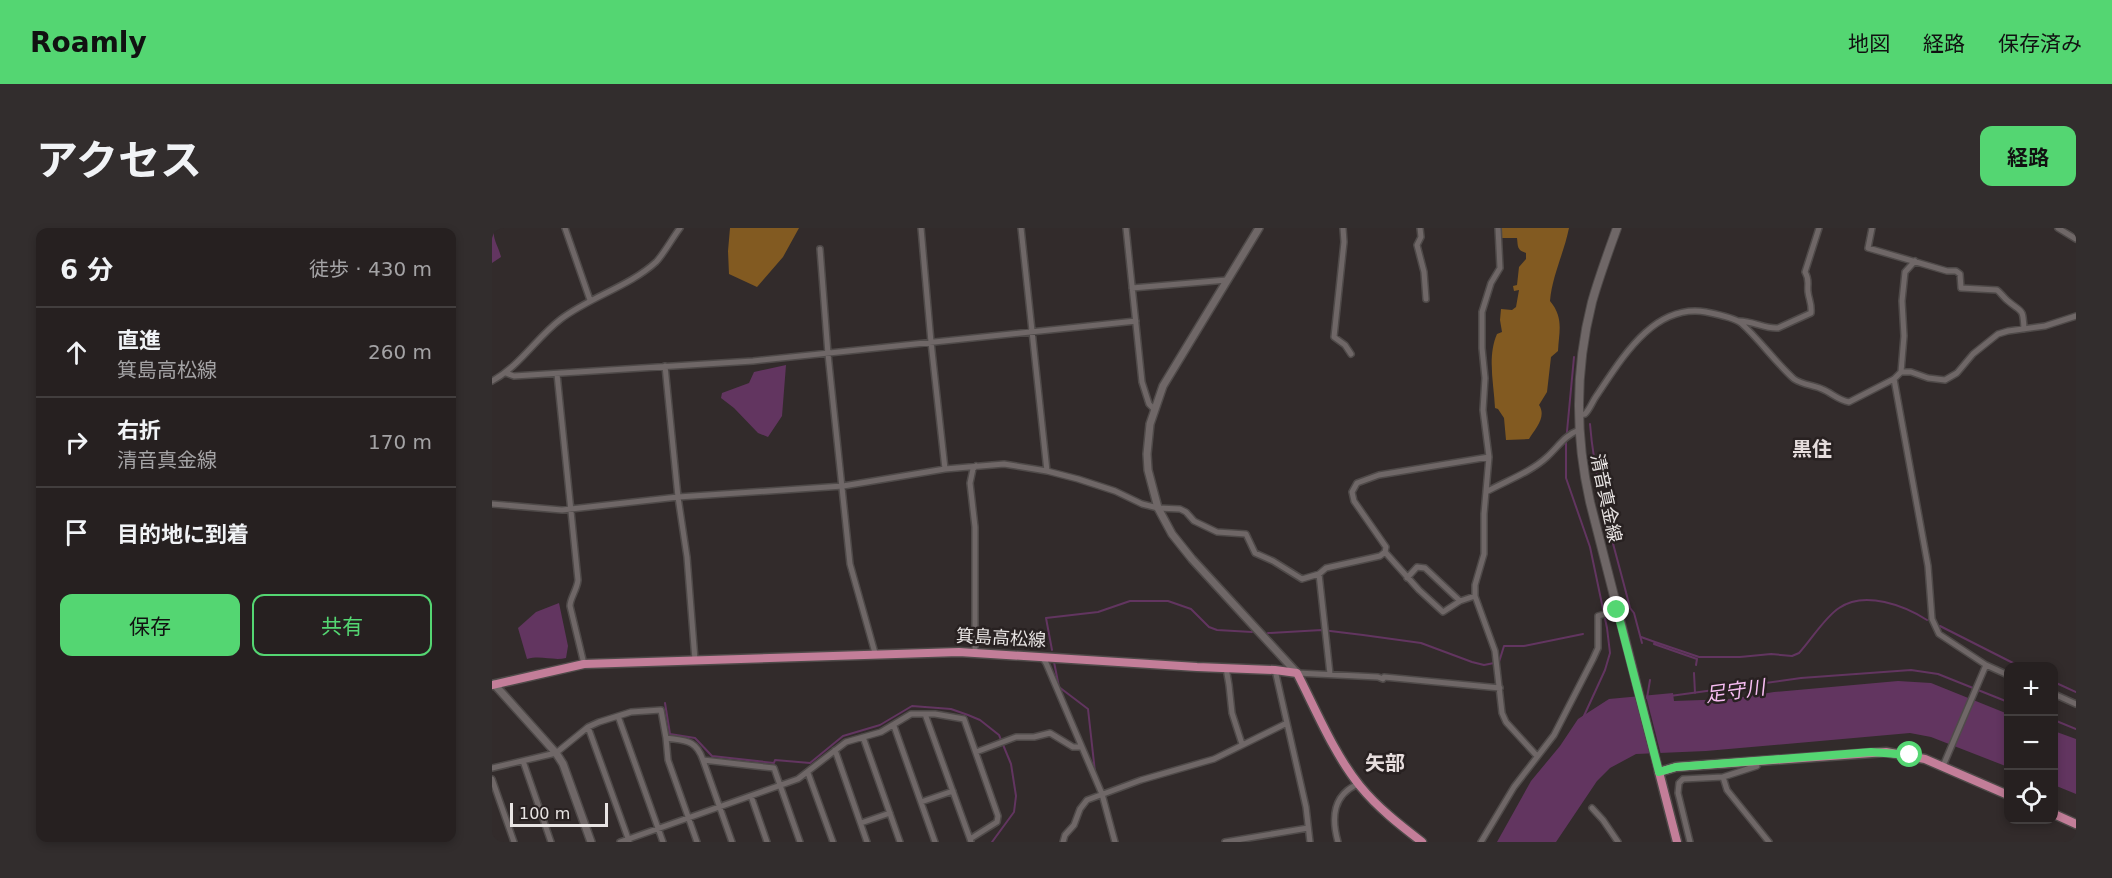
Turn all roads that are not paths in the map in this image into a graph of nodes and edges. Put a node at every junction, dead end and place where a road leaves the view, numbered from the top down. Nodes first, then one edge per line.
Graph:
1 (565, 228) edge
2 (680, 228) edge
3 (921, 228) edge
4 (1022, 228) edge
5 (1126, 228) edge
6 (1259, 228) edge
7 (1343, 228) edge
8 (1420, 228) edge
9 (1498, 228) edge
10 (1617, 228) edge
11 (1819, 228) edge
12 (1872, 228) edge
13 (2058, 228) edge
14 (2076, 240) edge
15 (820, 249) dead end
16 (1915, 261) junction
17 (1227, 280) junction
18 (1132, 288) junction
19 (1425, 299) dead end
20 (590, 300) junction
21 (2076, 316) edge
22 (1136, 321) junction
23 (1739, 321) junction
24 (2024, 329) junction
25 (1033, 331) junction
26 (931, 342) junction
27 (828, 354) junction
28 (1351, 354) dead end
29 (665, 366) junction
30 (1901, 372) junction
31 (506, 373) junction
32 (557, 374) junction
33 (1894, 379) junction
34 (492, 381) edge
35 (1154, 409) junction
36 (1578, 415) junction
37 (1575, 431) junction
38 (1489, 457) junction
39 (978, 465) junction
40 (945, 469) junction
41 (1047, 471) junction
42 (843, 486) junction
43 (1486, 492) junction
44 (678, 497) junction
45 (492, 504) edge
46 (1158, 508) junction
47 (569, 509) junction
48 (1385, 552) junction
49 (1319, 574) junction
50 (1407, 578) junction
51 (1475, 596) junction
52 (1460, 600) junction
53 (1617, 610) junction
54 (975, 652) junction
55 (875, 653) junction
56 (1042, 657) junction
57 (695, 660) junction
58 (584, 664) junction
59 (1226, 668) junction
60 (1985, 668) junction
61 (1275, 670) junction
62 (1297, 673) junction
63 (1330, 674) junction
64 (2004, 674) edge
65 (493, 684) edge
66 (1500, 688) junction
67 (2058, 696) edge
68 (2076, 704) edge
69 (925, 714) junction
70 (618, 716) junction
71 (1287, 723) junction
72 (894, 726) junction
73 (588, 727) junction
74 (863, 737) junction
75 (666, 738) junction
76 (1242, 744) junction
77 (1081, 747) junction
78 (835, 750) junction
79 (976, 752) junction
80 (556, 753) junction
81 (1537, 756) junction
82 (703, 760) junction
83 (523, 761) junction
84 (1756, 761) junction
85 (1944, 763) junction
86 (492, 768) edge
87 (1659, 772) junction
88 (808, 773) junction
89 (1723, 777) junction
90 (492, 779) edge
91 (1358, 784) junction
92 (781, 785) junction
93 (953, 791) junction
94 (2004, 793) edge
95 (1104, 794) junction
96 (751, 796) junction
97 (921, 802) junction
98 (720, 807) junction
99 (1592, 808) dead end
100 (890, 813) junction
101 (2058, 816) edge
102 (688, 818) junction
103 (861, 823) junction
104 (2076, 824) edge
105 (1308, 828) junction
106 (658, 829) junction
107 (628, 841) edge
108 (971, 841) edge
109 (514, 842) edge
110 (551, 842) edge
111 (591, 842) edge
112 (620, 842) edge
113 (663, 842) edge
114 (697, 842) edge
115 (732, 842) edge
116 (766, 842) edge
117 (800, 842) edge
118 (833, 842) edge
119 (867, 842) edge
120 (900, 842) edge
121 (935, 842) edge
122 (1063, 842) edge
123 (1114, 842) edge
124 (1225, 842) edge
125 (1310, 842) edge
126 (1338, 842) edge
127 (1422, 842) edge
128 (1481, 842) edge
129 (1618, 842) edge
130 (1677, 842) edge
131 (1690, 842) edge
132 (1769, 842) edge

1 - 20 street
2 - 20 street
3 - 26 street
4 - 25 street
5 - 18 street
6 - 17 street
7 - 28 street
8 - 19 street
9 - 38 street
10 - 36 main road, 清音真金線
11 - 23 street
12 - 16 street
13 - 14 street
15 - 27 street
16 - 24 street
16 - 30 street
17 - 18 street
17 - 35 street
18 - 22 street
20 - 31 street
21 - 24 street
22 - 25 street
22 - 35 street
23 - 33 street
23 - 36 street
24 - 30 street
25 - 26 street
25 - 41 street
26 - 27 street
26 - 40 street
27 - 29 street
27 - 42 street
29 - 32 street
29 - 44 street
30 - 33 street
31 - 32 street
31 - 34 street
32 - 47 street
33 - 60 street
35 - 46 street
36 - 37 main road, 清音真金線
37 - 43 street
37 - 53 main road, 清音真金線
38 - 43 street
38 - 48 street
39 - 40 street
39 - 41 street
39 - 54 street
40 - 42 street
41 - 46 street
42 - 44 street
42 - 55 street
43 - 51 street
44 - 47 street
44 - 57 street
45 - 47 street
46 - 49 street
46 - 62 street
47 - 58 street
48 - 49 street
48 - 50 street
49 - 63 street
50 - 52 street
50 - 52 street
51 - 52 street
51 - 66 street
53 - 81 street
53 - 87 main road, 清音真金線
54 - 55 main road, 箕島高松線
54 - 56 main road, 箕島高松線
55 - 57 main road, 箕島高松線
56 - 59 main road, 箕島高松線
56 - 77 street
57 - 58 main road, 箕島高松線
58 - 65 main road, 箕島高松線
59 - 61 main road, 箕島高松線
59 - 76 street
60 - 64 street
60 - 85 street
61 - 62 main road, 箕島高松線
61 - 71 street
62 - 63 street
62 - 91 main road
63 - 66 street
65 - 80 street
66 - 81 street
67 - 68 street
69 - 72 street
69 - 79 street
69 - 93 street
70 - 73 street
70 - 75 street
70 - 106 street
71 - 76 street
71 - 105 street
72 - 74 street
72 - 97 street
73 - 80 street
73 - 107 street
74 - 78 street
74 - 100 street
75 - 82 street
75 - 102 street
76 - 95 street
77 - 79 street
77 - 95 street
78 - 88 street
78 - 103 street
79 - 108 street
80 - 83 street
80 - 111 street
81 - 128 street
82 - 92 street
82 - 98 street
83 - 86 street
83 - 110 street
84 - 85 main road
84 - 87 main road
84 - 89 street
85 - 94 main road
87 - 130 main road
88 - 92 street
88 - 118 street
89 - 131 street
89 - 132 street
90 - 109 street
91 - 126 street
91 - 127 main road
92 - 96 street
92 - 117 street
93 - 97 street
93 - 108 street
95 - 122 street
95 - 123 street
96 - 98 street
96 - 116 street
97 - 121 street
98 - 102 street
98 - 115 street
99 - 129 street
100 - 103 street
100 - 120 street
101 - 104 main road
102 - 106 street
102 - 114 street
103 - 119 street
105 - 124 street
105 - 125 street
106 - 107 street
106 - 113 street
107 - 112 street

